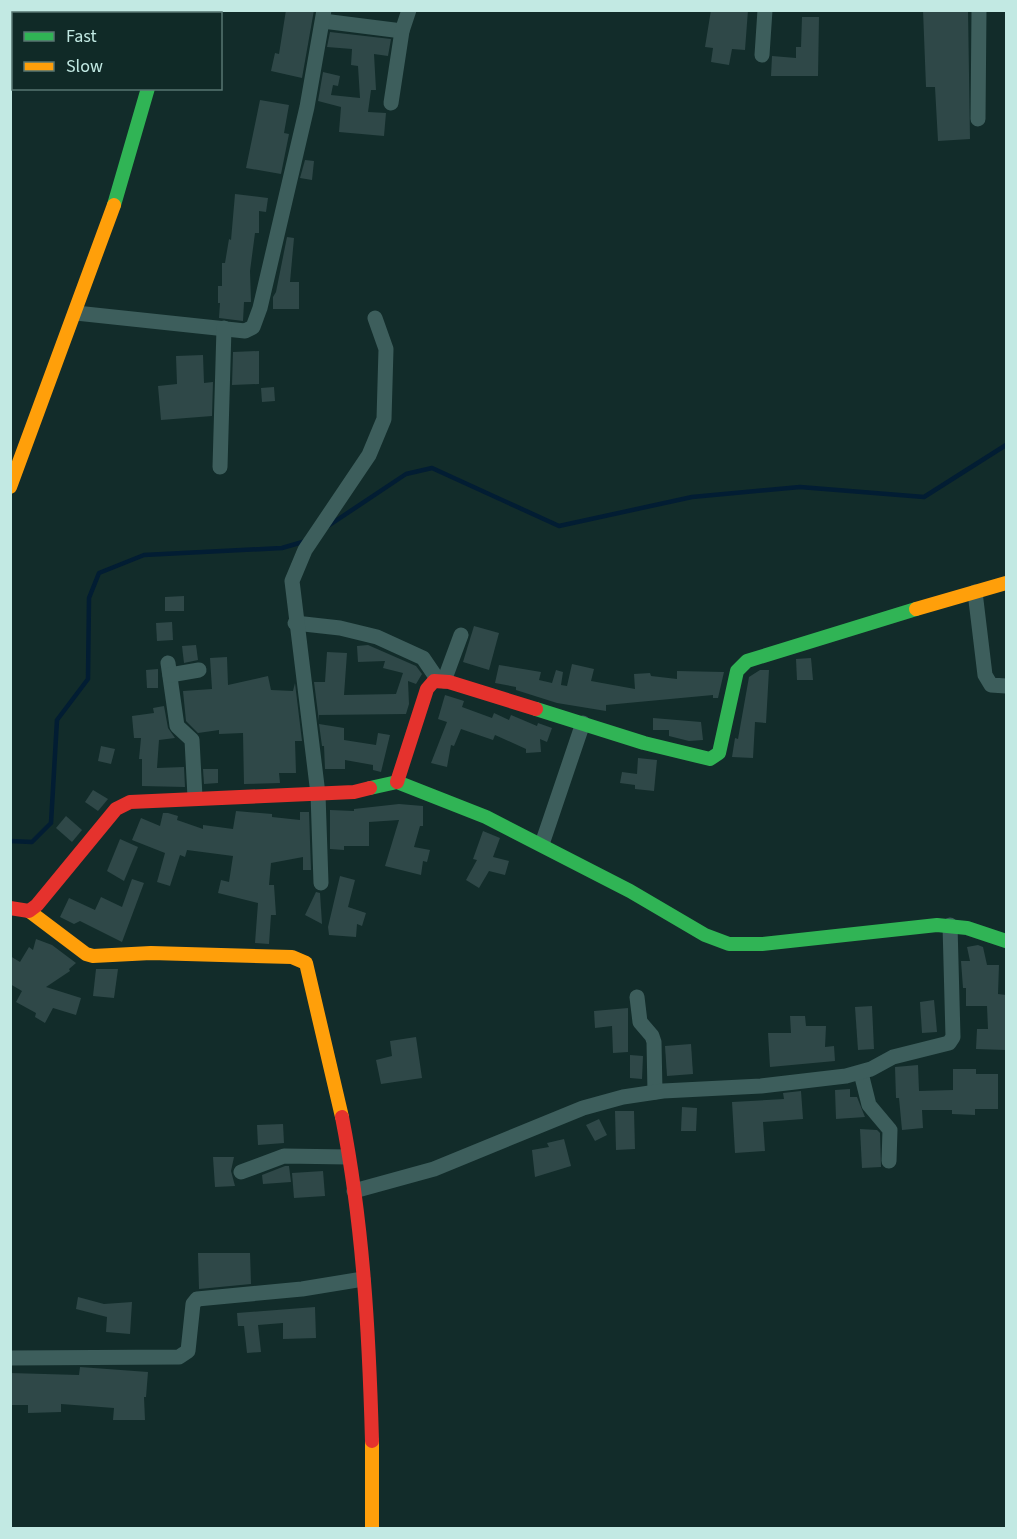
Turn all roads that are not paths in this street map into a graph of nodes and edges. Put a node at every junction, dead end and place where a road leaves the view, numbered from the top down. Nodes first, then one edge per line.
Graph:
1 (409, 10) edge
2 (765, 10) edge
3 (979, 10) edge
4 (323, 16) edge
5 (402, 31) junction
6 (762, 55) dead end
7 (147, 90) edge
8 (391, 103) dead end
9 (978, 119) dead end
10 (76, 313) junction
11 (375, 318) dead end
12 (224, 328) junction
13 (220, 467) dead end
14 (10, 487) edge
15 (1006, 583) edge
16 (975, 592) junction
17 (295, 623) junction
18 (461, 635) dead end
19 (199, 670) dead end
20 (441, 681) junction
21 (1006, 686) edge
22 (583, 723) junction
23 (397, 782) junction
24 (318, 794) junction
25 (195, 797) junction
26 (542, 844) junction
27 (321, 883) dead end
28 (10, 908) edge
29 (29, 911) junction
30 (950, 925) junction
31 (1006, 941) edge
32 (637, 998) dead end
33 (861, 1073) junction
34 (655, 1092) junction
35 (348, 1157) junction
36 (890, 1161) dead end
37 (241, 1172) dead end
38 (354, 1191) junction
39 (363, 1279) junction
40 (10, 1358) edge
41 (372, 1528) edge

1 - 5 street
2 - 6 street
3 - 9 street
4 - 5 street
4 - 12 street
5 - 8 street
7 - 10 street
10 - 12 street
10 - 14 street
11 - 17 street
12 - 13 street
15 - 16 street
16 - 21 street
16 - 22 street
17 - 20 street
17 - 24 street
18 - 20 street
19 - 25 street
20 - 22 street
20 - 23 street
22 - 26 street
23 - 24 street
23 - 26 street
24 - 25 street
24 - 27 street
25 - 29 street
26 - 30 street
28 - 29 street
29 - 35 street
30 - 31 street
30 - 33 street
32 - 34 street
33 - 34 street
33 - 36 street
34 - 38 street
35 - 37 street
35 - 38 street
38 - 39 street
39 - 40 street
39 - 41 street

